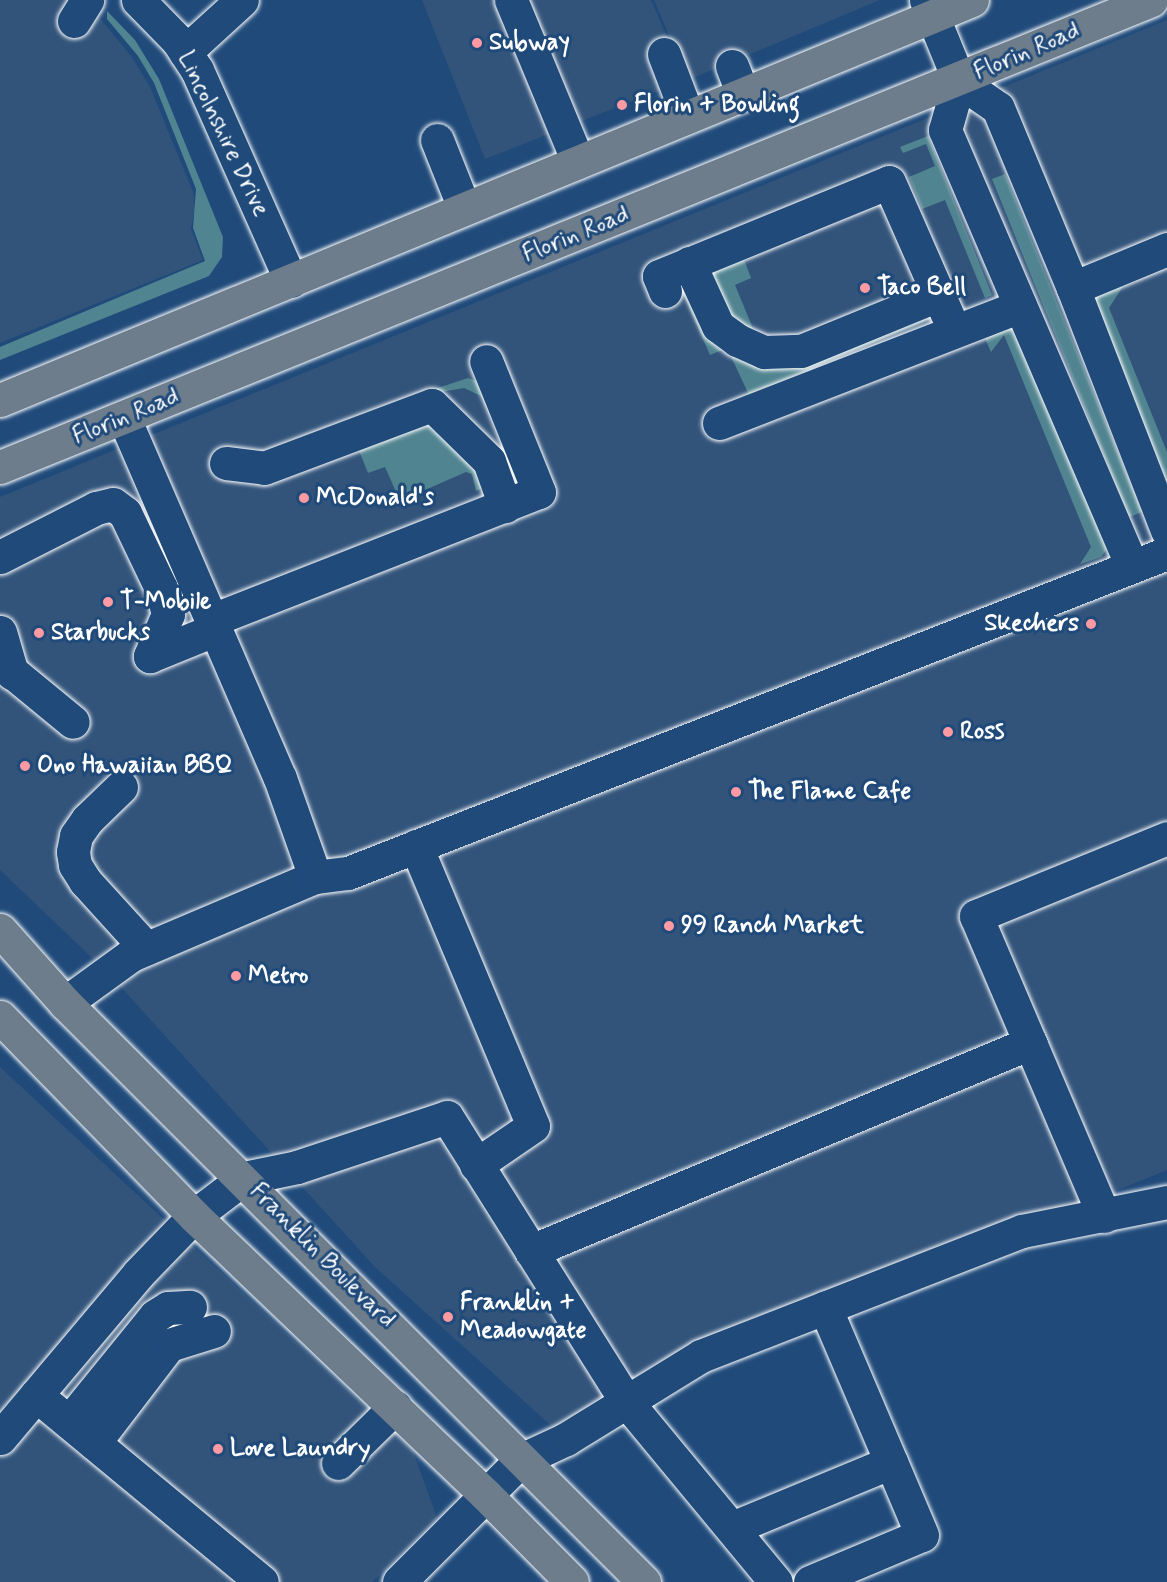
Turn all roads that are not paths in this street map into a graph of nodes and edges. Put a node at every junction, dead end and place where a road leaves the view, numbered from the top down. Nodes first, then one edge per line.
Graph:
1 (138, 0) edge
2 (242, 0) edge
3 (511, 0) edge
4 (972, 0) edge
5 (1151, 0) edge
6 (930, 8) edge
7 (185, 52) junction
8 (664, 54) dead end
9 (959, 81) junction
10 (688, 117) junction
11 (436, 140) dead end
12 (578, 162) junction
13 (464, 208) junction
14 (1167, 249) edge
15 (689, 263) junction
16 (291, 281) junction
17 (1073, 288) junction
18 (665, 291) dead end
19 (938, 295) junction
20 (1020, 306) junction
21 (954, 330) junction
22 (486, 361) dead end
23 (0, 400) edge
24 (124, 418) junction
25 (719, 423) dead end
26 (226, 463) dead end
27 (0, 467) edge
28 (505, 506) junction
29 (1167, 530) edge
30 (1167, 553) edge
31 (0, 557) edge
32 (1132, 566) junction
33 (214, 624) junction
34 (0, 632) edge
35 (6, 667) edge
36 (73, 722) dead end
37 (121, 787) dead end
38 (1167, 838) edge
39 (416, 846) junction
40 (315, 877) junction
41 (0, 930) edge
42 (146, 948) junction
43 (65, 1002) junction
44 (0, 1017) edge
45 (1030, 1043) junction
46 (476, 1165) junction
47 (244, 1178) junction
48 (1167, 1202) edge
49 (194, 1216) junction
50 (1104, 1216) junction
51 (531, 1251) junction
52 (825, 1307) junction
53 (201, 1319) dead end
54 (36, 1395) junction
55 (626, 1401) junction
56 (395, 1407) junction
57 (81, 1432) junction
58 (0, 1438) edge
59 (521, 1460) junction
60 (891, 1462) junction
61 (338, 1463) dead end
62 (486, 1495) junction
63 (732, 1528) junction
64 (406, 1580) edge
65 (262, 1582) edge
66 (572, 1582) edge
67 (644, 1582) edge
68 (776, 1582) edge
69 (810, 1582) edge

1 - 7 street, Lincolnshire Drive
2 - 7 street
3 - 12 street
4 - 6 main road
5 - 9 main road, Florin Road
6 - 9 street
6 - 10 main road
7 - 16 street, Lincolnshire Drive
8 - 10 street
9 - 17 street
9 - 20 street
9 - 24 main road, Florin Road
10 - 12 main road
11 - 13 street
12 - 13 main road
13 - 16 main road
14 - 17 street
15 - 18 street
15 - 19 street
15 - 19 street
16 - 23 main road
17 - 29 street
19 - 21 street
20 - 21 street
20 - 32 street
21 - 25 street
22 - 28 street
24 - 27 main road, Florin Road
24 - 33 street
26 - 28 street
28 - 33 street
30 - 32 street
31 - 33 street
32 - 39 street
33 - 40 street
34 - 35 street
35 - 36 street
37 - 42 street
38 - 45 street
39 - 40 street
39 - 46 street
40 - 42 street
41 - 43 main road, Franklin Boulevard
42 - 43 street
43 - 47 main road, Franklin Boulevard
44 - 49 main road
45 - 50 street
45 - 51 street
46 - 47 street
46 - 51 street
47 - 49 street
47 - 59 main road, Franklin Boulevard
48 - 50 street
49 - 54 street
49 - 56 main road
50 - 52 street
51 - 55 street
52 - 55 street
52 - 60 street
53 - 57 street
54 - 57 street
54 - 58 street
55 - 59 street
55 - 63 street
56 - 61 street
56 - 62 main road
57 - 65 street
59 - 62 street
59 - 67 main road, Franklin Boulevard
60 - 63 street
60 - 69 street
62 - 64 street
62 - 66 main road
63 - 68 street

